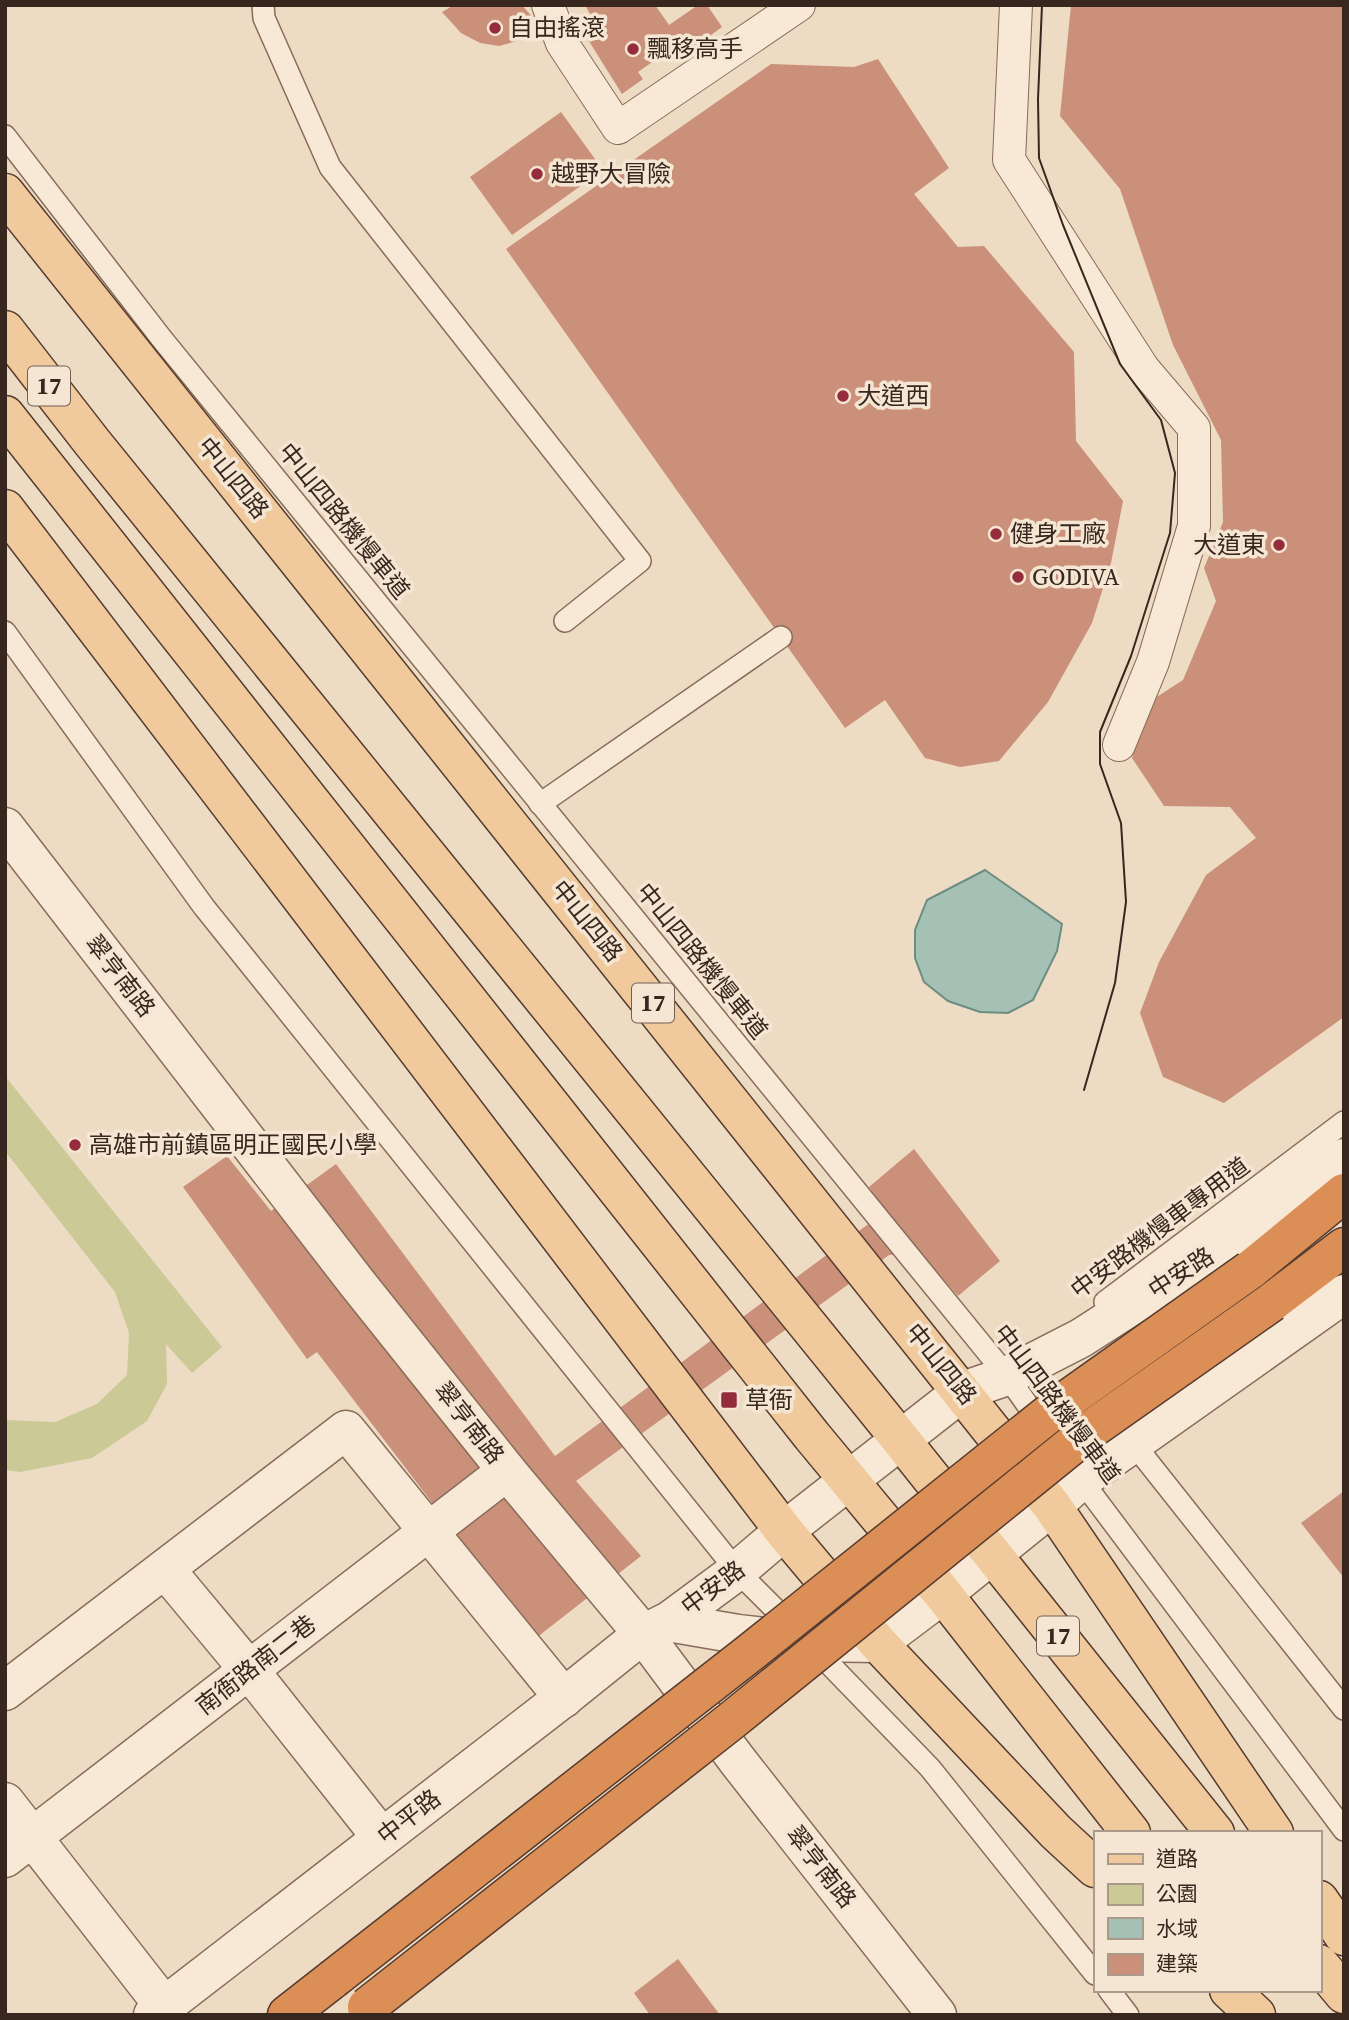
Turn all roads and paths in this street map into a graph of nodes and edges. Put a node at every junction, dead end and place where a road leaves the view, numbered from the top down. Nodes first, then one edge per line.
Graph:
1 (263, 5) edge
2 (548, 5) edge
3 (799, 5) edge
4 (1016, 5) edge
5 (5, 136) edge
6 (5, 193) edge
7 (5, 330) edge
8 (5, 415) edge
9 (5, 509) edge
10 (565, 621) dead end
11 (5, 632) edge
12 (781, 637) dead end
13 (1119, 746) dead end
14 (540, 804) junction
15 (5, 827) edge
16 (1344, 1122) edge
17 (1344, 1158) edge
18 (1344, 1194) edge
19 (1344, 1202) edge
20 (1344, 1247) edge
21 (1344, 1252) edge
22 (1250, 1270) junction
23 (1344, 1294) edge
24 (1272, 1302) junction
25 (1007, 1376) junction
26 (963, 1391) junction
27 (901, 1440) junction
28 (1133, 1443) junction
29 (507, 1471) junction
30 (1081, 1480) junction
31 (848, 1482) junction
32 (1052, 1506) junction
33 (430, 1531) junction
34 (784, 1531) junction
35 (992, 1554) junction
36 (165, 1569) junction
37 (737, 1571) junction
38 (943, 1594) junction
39 (655, 1628) junction
40 (808, 1642) junction
41 (878, 1643) junction
42 (249, 1670) junction
43 (5, 1691) edge
44 (564, 1698) junction
45 (1344, 1709) edge
46 (5, 1802) edge
47 (1344, 1830) edge
48 (1128, 1831) edge
49 (1213, 1831) edge
50 (1273, 1831) edge
51 (382, 1838) junction
52 (19, 1847) edge
53 (1094, 1867) edge
54 (1321, 1903) edge
55 (1344, 1936) edge
56 (1321, 1966) edge
57 (1094, 1973) edge
58 (1111, 1992) edge
59 (1232, 1992) edge
60 (1257, 1992) edge
61 (1344, 1994) edge
62 (159, 2010) edge
63 (363, 2011) edge
64 (287, 2015) edge
65 (937, 2015) edge
66 (1128, 2015) edge
67 (1256, 2015) edge
68 (1274, 2015) edge

1 - 10 lane
2 - 3 street
4 - 13 street
5 - 14 lane, 中山四路機慢車道
6 - 26 main road, 中山四路 / 17
7 - 27 main road, 17
8 - 31 main road, 17
9 - 34 main road
11 - 37 lane
12 - 14 lane
14 - 25 lane, 中山四路機慢車道
15 - 29 street, 翠亨南路
16 - 25 lane, 中安路機慢車專用道
17 - 25 street, 中安路
18 - 22 highway
19 - 22 highway
20 - 24 highway
21 - 24 highway
22 - 64 highway, bridge
23 - 28 street
24 - 63 highway, bridge
25 - 26 street, 中安路
25 - 30 lane, 中山四路機慢車道
26 - 27 street, 中安路
26 - 32 main road, 中山四路 / 17
27 - 31 street, 中安路
27 - 35 main road, 17
28 - 30 street
28 - 45 lane
29 - 33 street, 南衙路南二巷
29 - 39 street, 翠亨南路
30 - 32 street
30 - 47 lane, 中山四路機慢車道
31 - 34 street, 中安路
31 - 38 main road, 17
32 - 35 street
32 - 50 main road, 中山四路 / 17
33 - 36 street
33 - 42 street, 南衙路南二巷
33 - 44 street
34 - 37 street, 中安路
34 - 41 main road
35 - 38 street
35 - 49 main road, 17
36 - 42 street
36 - 43 street
37 - 39 street, 中安路
37 - 40 lane
38 - 41 street
38 - 48 main road, 17
39 - 40 street, 中安路
39 - 44 street, 中平路
39 - 65 street, 翠亨南路
40 - 41 street, 中安路
40 - 57 lane
41 - 53 main road
42 - 51 street
42 - 52 street, 南衙路南二巷
44 - 51 street, 中平路
46 - 52 street
51 - 62 street, 中平路
52 - 62 street
54 - 55 main road
56 - 61 main road
58 - 66 lane
59 - 67 main road
60 - 68 main road

